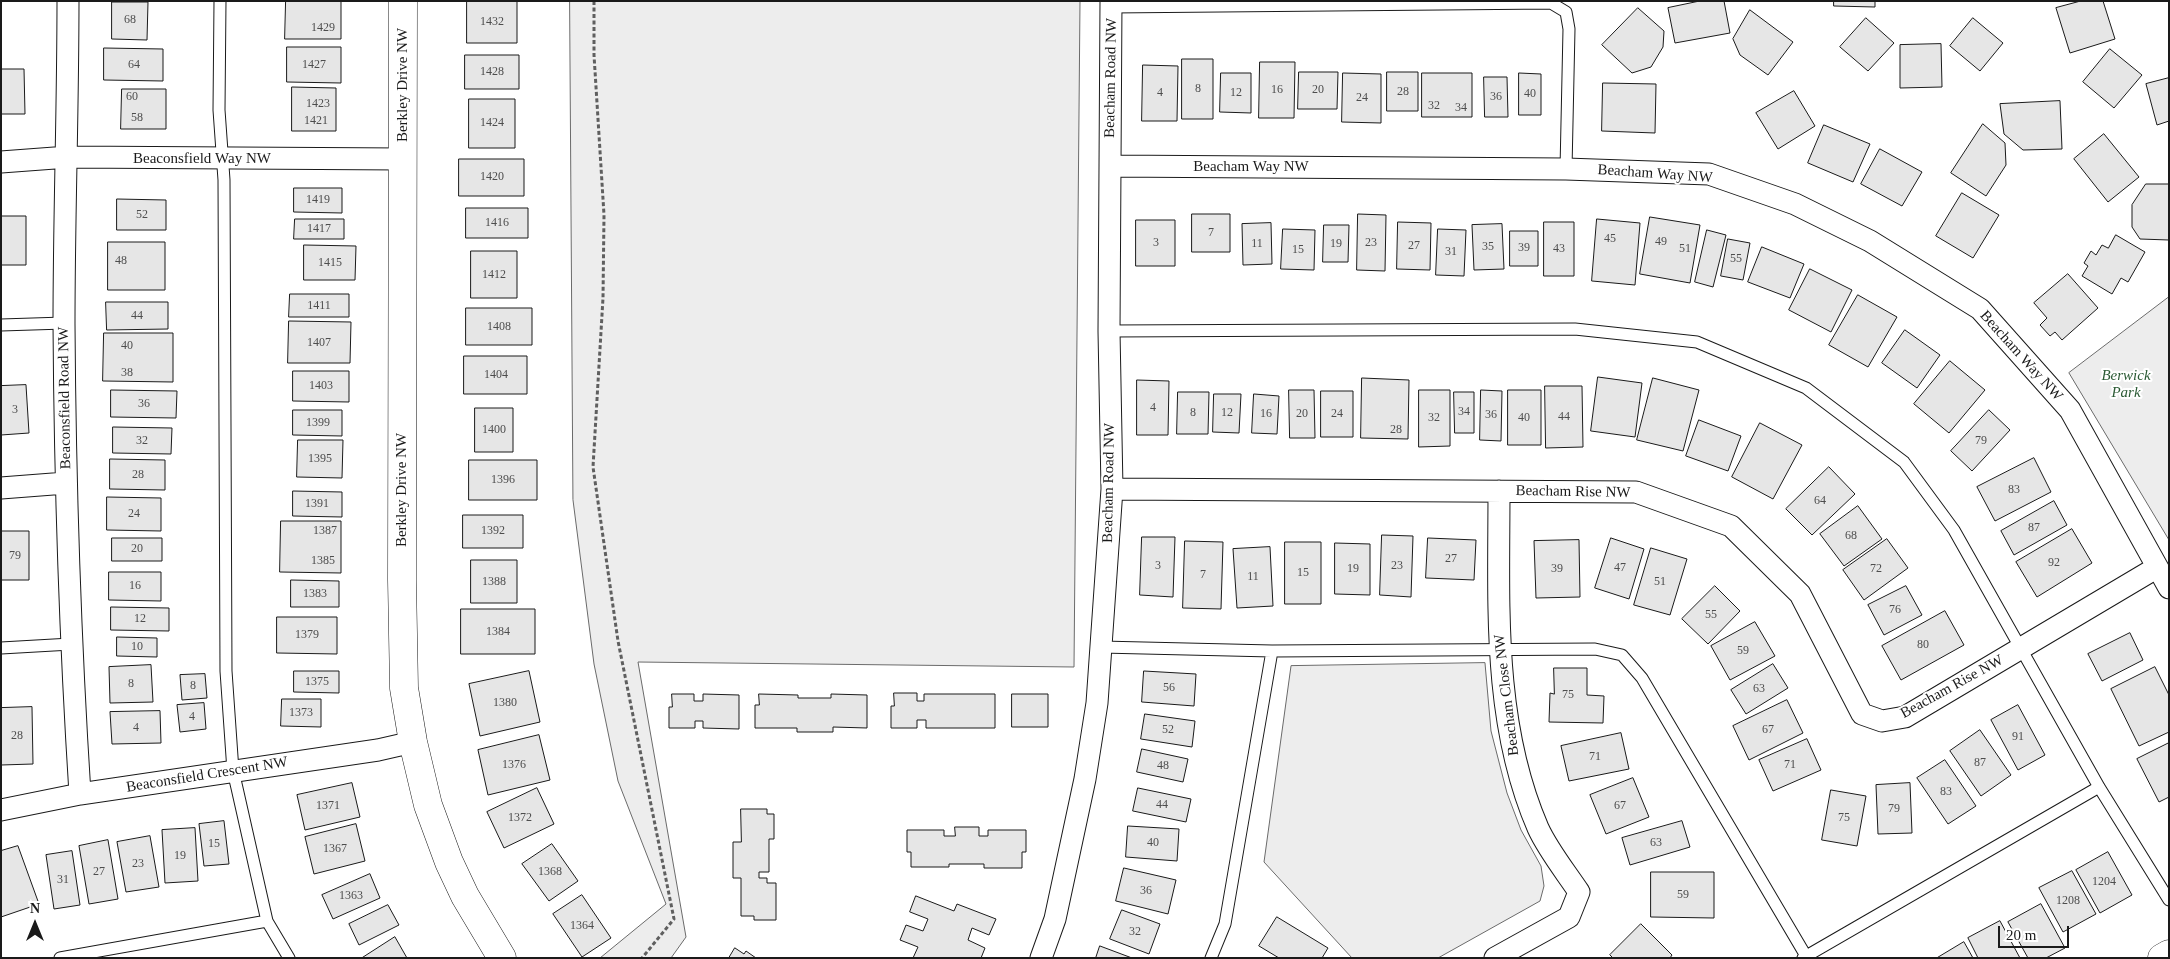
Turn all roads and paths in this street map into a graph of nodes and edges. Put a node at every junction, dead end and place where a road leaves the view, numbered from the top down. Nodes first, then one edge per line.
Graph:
1 (68, 1) edge
2 (220, 1) edge
3 (404, 1) edge
4 (594, 1) edge
5 (1111, 4) edge
6 (68, 157) junction
7 (224, 159) junction
8 (403, 159) junction
9 (1, 162) edge
10 (1110, 166) junction
11 (1566, 169) junction
12 (64, 323) junction
13 (1, 325) edge
14 (1109, 331) junction
15 (66, 483) junction
16 (1, 488) edge
17 (1112, 489) junction
18 (1499, 491) junction
19 (2156, 568) junction
20 (2169, 588) edge
21 (71, 644) junction
22 (1101, 647) junction
23 (1, 648) edge
24 (2022, 648) junction
25 (1499, 649) junction
26 (1272, 651) junction
27 (413, 742) junction
28 (233, 771) junction
29 (2099, 788) junction
30 (80, 794) junction
31 (1, 810) edge
32 (2169, 900) edge
33 (267, 921) junction
34 (2169, 954) edge
35 (1804, 957) edge
36 (60, 958) edge
37 (289, 958) edge
38 (502, 958) edge
39 (642, 958) edge
40 (1040, 958) edge
41 (1211, 958) edge
42 (1495, 958) edge
43 (2162, 958) edge

1 - 6 street, Beaconsfield Road NW
2 - 7 lane
3 - 8 street, Berkley Drive NW
4 - 39 path
5 - 10 street, Beacham Road NW
5 - 11 lane
6 - 7 street, Beaconsfield Way NW
6 - 9 street, Beaconsfield Way NW
6 - 12 street, Beaconsfield Road NW
7 - 8 street, Beaconsfield Way NW
7 - 28 lane
8 - 27 street, Berkley Drive NW
10 - 11 street, Beacham Way NW
10 - 14 street, Beacham Road NW
11 - 19 street, Beacham Way NW
12 - 13 lane
12 - 15 street, Beaconsfield Road NW
14 - 17 street, Beacham Road NW
14 - 24 lane
15 - 16 street
15 - 21 street, Beaconsfield Road NW
17 - 18 street, Beacham Rise NW
17 - 22 street, Beacham Road NW
18 - 24 street, Beacham Rise NW
18 - 25 street, Beacham Close NW
19 - 20 street, Beacham Way NW
19 - 24 street, Beacham Rise NW
21 - 23 lane
21 - 30 street, Beaconsfield Road NW
22 - 26 lane
22 - 40 street, Beacham Road NW
24 - 29 lane
25 - 26 lane
25 - 35 lane
25 - 42 street, Beacham Close NW
26 - 41 lane
27 - 28 street, Beaconsfield Crescent NW
27 - 38 street, Berkley Drive NW
28 - 30 street, Beaconsfield Crescent NW
28 - 33 lane
29 - 32 lane
29 - 35 lane
30 - 31 street, Beaconsfield Crescent NW
33 - 36 lane
33 - 37 lane
34 - 43 street

